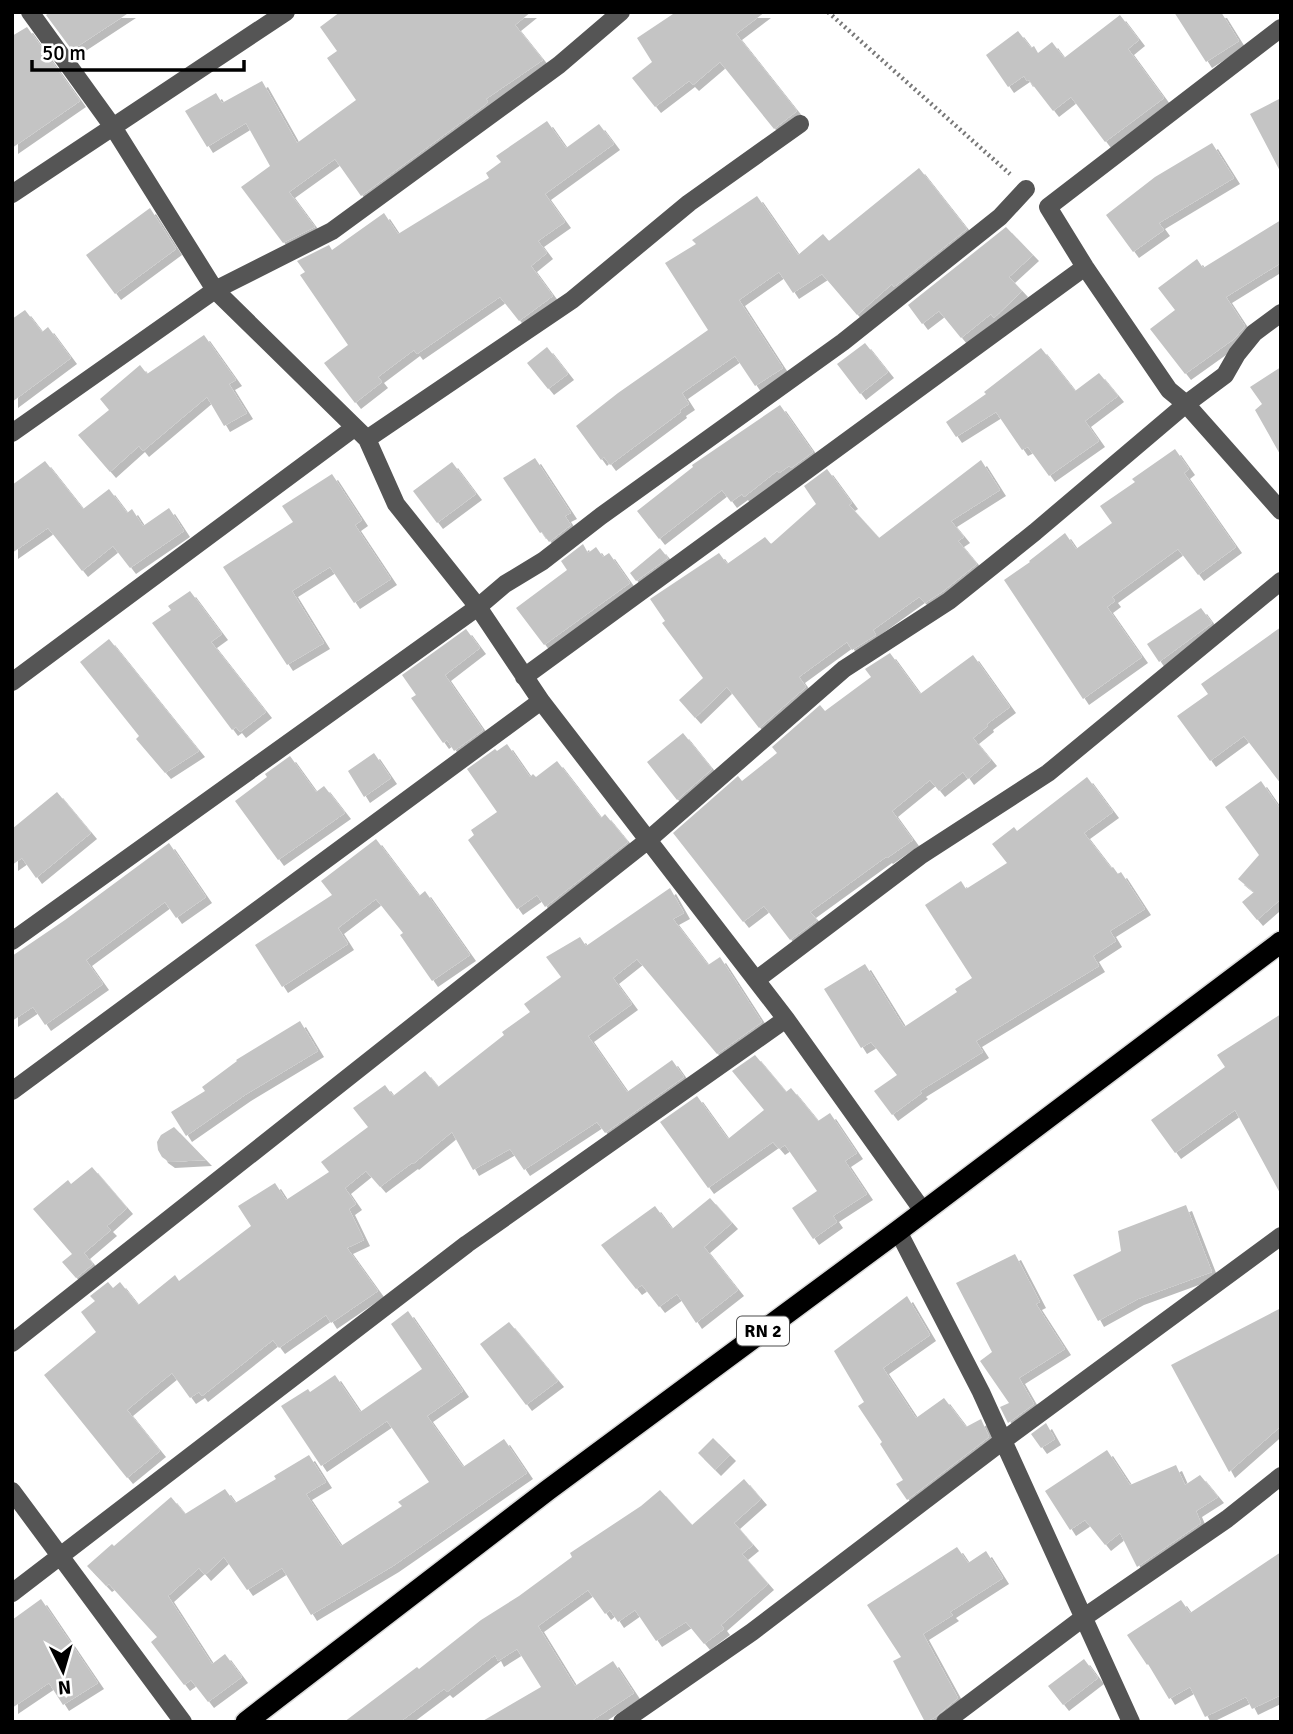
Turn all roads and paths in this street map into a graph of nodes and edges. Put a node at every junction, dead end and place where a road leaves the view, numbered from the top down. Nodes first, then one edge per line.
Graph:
1 (30, 12) edge
2 (286, 12) edge
3 (621, 12) edge
4 (828, 12) edge
5 (1281, 28) edge
6 (800, 124) dead end
7 (113, 127) junction
8 (1026, 189) joint
9 (12, 194) edge
10 (1085, 267) junction
11 (215, 290) junction
12 (1281, 313) edge
13 (1186, 404) junction
14 (12, 433) edge
15 (360, 433) junction
16 (1281, 511) edge
17 (1281, 581) edge
18 (478, 607) junction
19 (524, 677) junction
20 (12, 682) edge
21 (541, 701) junction
22 (647, 841) junction
23 (12, 941) edge
24 (1281, 942) edge
25 (756, 980) junction
26 (786, 1020) junction
27 (12, 1091) edge
28 (923, 1211) junction
29 (898, 1231) junction
30 (1281, 1236) edge
31 (12, 1343) edge
32 (1004, 1440) junction
33 (1281, 1476) edge
34 (12, 1491) edge
35 (60, 1556) junction
36 (12, 1593) edge
37 (1083, 1618) junction
38 (183, 1722) edge
39 (246, 1722) edge
40 (622, 1722) edge
41 (945, 1722) edge
42 (1131, 1722) edge

1 - 7 street
2 - 7 street
3 - 11 street
4 - 8 path
5 - 10 street
6 - 15 street
7 - 9 street
7 - 11 street
8 - 18 street
10 - 13 street
10 - 19 street
11 - 14 street
11 - 15 street
12 - 13 street
13 - 16 street
13 - 22 street
15 - 18 street
15 - 20 street
17 - 25 street
18 - 19 street
18 - 23 street
19 - 21 street
21 - 22 street
21 - 27 street
22 - 25 street
22 - 31 street
24 - 28 highway, RN 2
25 - 26 street
26 - 28 street
26 - 35 street
28 - 29 highway, RN 2
29 - 32 street
29 - 39 highway, RN 2
30 - 32 street
32 - 37 street
32 - 40 street
33 - 37 street
34 - 35 street
35 - 36 street
35 - 38 street
37 - 41 street
37 - 42 street

